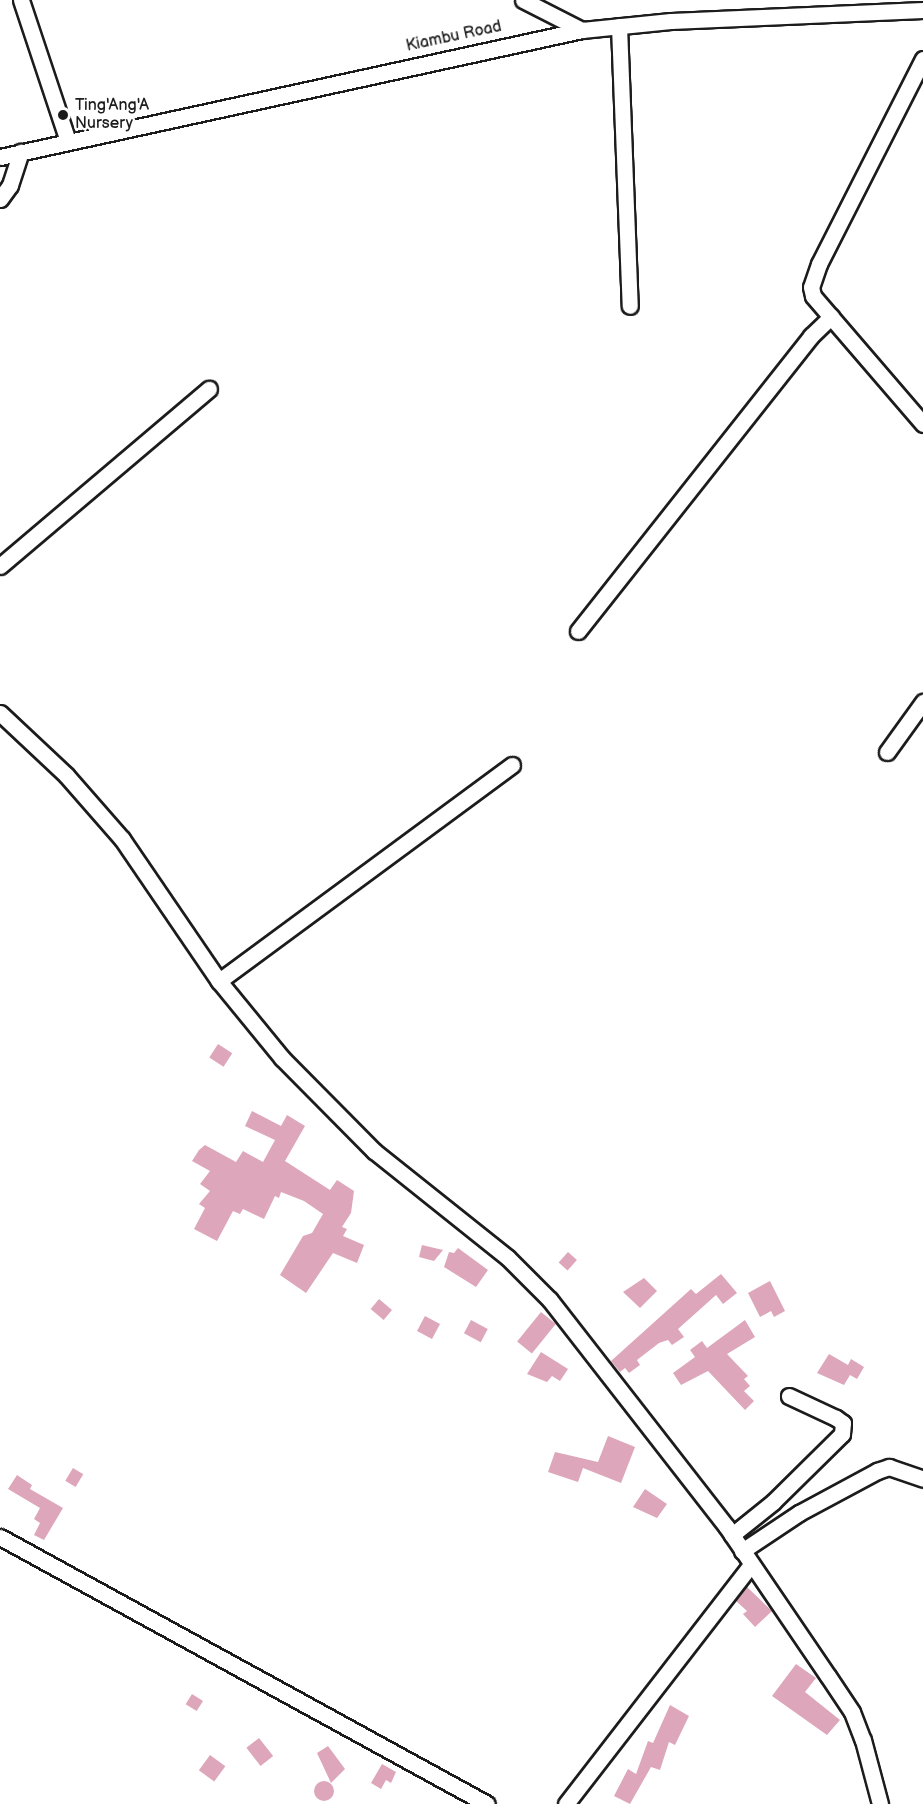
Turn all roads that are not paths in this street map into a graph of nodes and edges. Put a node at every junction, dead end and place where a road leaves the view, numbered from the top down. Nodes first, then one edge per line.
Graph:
1 (21, 0) edge
2 (523, 0) edge
3 (923, 10) edge
4 (619, 26) junction
5 (582, 30) junction
6 (923, 59) edge
7 (68, 141) junction
8 (21, 152) junction
9 (0, 157) edge
10 (0, 199) edge
11 (630, 306) dead end
12 (831, 317) junction
13 (209, 389) dead end
14 (923, 424) edge
15 (0, 566) edge
16 (578, 631) dead end
17 (923, 702) edge
18 (0, 712) edge
19 (887, 752) dead end
20 (512, 765) dead end
21 (219, 981) junction
22 (789, 1396) dead end
23 (923, 1479) edge
24 (732, 1535) junction
25 (0, 1537) edge
26 (742, 1551) junction
27 (751, 1565) junction
28 (487, 1804) edge
29 (566, 1804) edge
30 (880, 1804) edge

1 - 7 street
2 - 5 street
3 - 4 street, Kiambu Road
4 - 5 street, Kiambu Road
4 - 11 street
5 - 7 street, Kiambu Road
6 - 12 street
7 - 8 street, Kiambu Road
8 - 9 street, Kiambu Road
8 - 10 street
12 - 14 street
12 - 16 street
13 - 15 street
17 - 19 street
18 - 21 street
20 - 21 street
21 - 24 street
22 - 24 street
23 - 26 street
24 - 26 street
25 - 28 street
26 - 27 street
27 - 29 street
27 - 30 street

